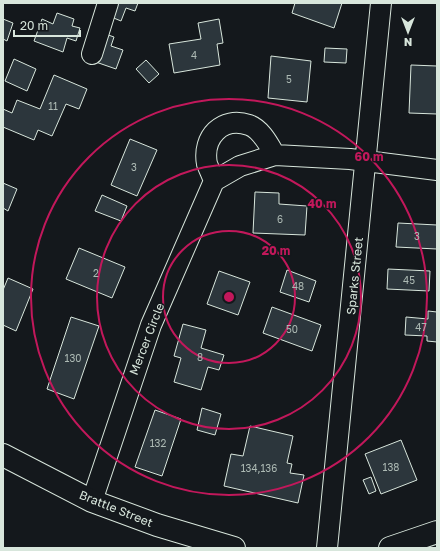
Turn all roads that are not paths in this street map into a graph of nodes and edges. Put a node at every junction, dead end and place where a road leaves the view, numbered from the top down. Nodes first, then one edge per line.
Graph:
1 (108, 3) edge
2 (381, 3) edge
3 (92, 54) dead end
4 (275, 155) junction
5 (366, 161) junction
6 (437, 170) edge
7 (214, 181) junction
8 (3, 455) edge
9 (92, 501) junction
10 (437, 532) edge
11 (234, 548) edge
12 (327, 548) edge
13 (390, 548) edge

1 - 3 street
2 - 5 street, Sparks Street
4 - 5 street
4 - 7 street
4 - 7 street
5 - 6 street
5 - 12 street, Sparks Street
7 - 9 street, Mercer Circle
8 - 9 main road, Brattle Street
9 - 11 main road, Brattle Street
10 - 13 main road

